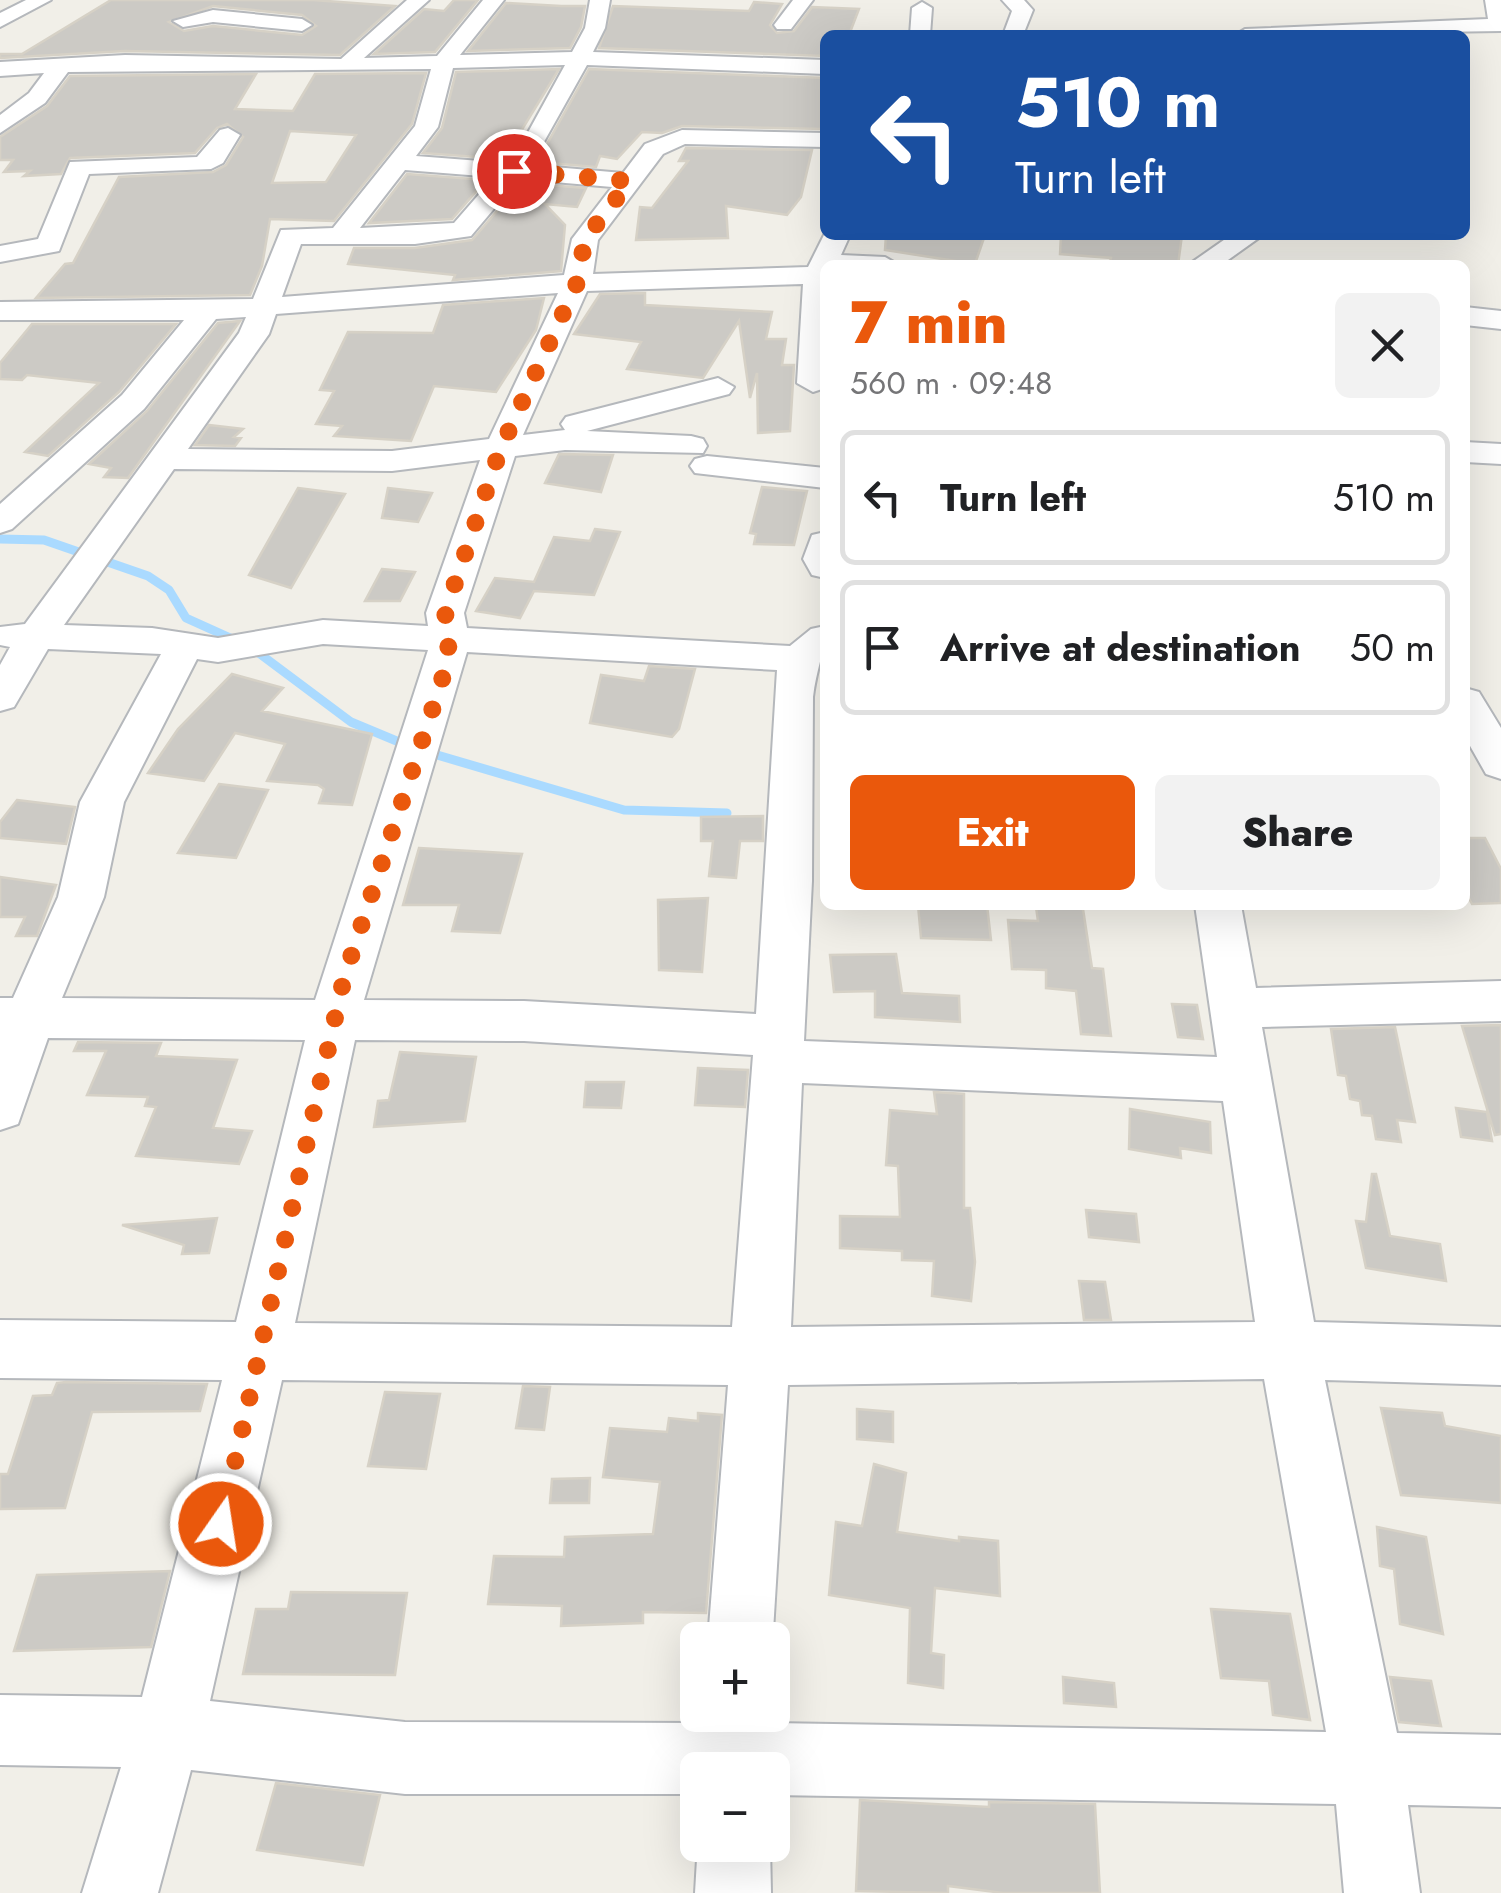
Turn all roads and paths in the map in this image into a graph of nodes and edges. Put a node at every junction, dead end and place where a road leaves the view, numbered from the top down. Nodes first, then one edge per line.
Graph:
1 (41, 0) edge
2 (196, 0) edge
3 (292, 0) edge
4 (418, 0) edge
5 (494, 0) edge
6 (600, 0) edge
7 (803, 0) edge
8 (1012, 0) edge
9 (1501, 2) edge
10 (922, 8) dead end
11 (1264, 10) dead end
12 (272, 20) junction
13 (0, 21) edge
14 (183, 22) junction
15 (784, 25) dead end
16 (920, 30) edge
17 (1015, 30) edge
18 (1290, 30) edge
19 (1422, 30) edge
20 (578, 58) junction
21 (444, 61) junction
22 (146, 62) junction
23 (62, 65) junction
24 (347, 66) junction
25 (268, 67) junction
26 (820, 67) edge
27 (0, 69) edge
28 (265, 92) dead end
29 (0, 126) edge
30 (228, 135) dead end
31 (820, 140) edge
32 (396, 162) junction
33 (514, 171) junction
34 (630, 181) junction
35 (341, 235) junction
36 (415, 236) junction
37 (1242, 240) edge
38 (0, 254) edge
39 (826, 257) edge
40 (1210, 260) edge
41 (577, 283) junction
42 (370, 300) junction
43 (265, 308) junction
44 (0, 311) edge
45 (207, 311) junction
46 (820, 315) edge
47 (1470, 317) edge
48 (1501, 320) edge
49 (813, 382) dead end
50 (718, 387) dead end
51 (500, 450) junction
52 (1470, 452) edge
53 (1501, 454) edge
54 (166, 459) junction
55 (820, 477) edge
56 (0, 522) edge
57 (18, 636) edge
58 (450, 638) junction
59 (185, 645) junction
60 (812, 649) edge
61 (0, 698) edge
62 (1470, 712) edge
63 (1490, 756) edge
64 (809, 768) edge
65 (1219, 910) edge
66 (1501, 1001) edge
67 (1235, 1008) junction
68 (15, 1018) edge
69 (335, 1018) junction
70 (779, 1048) junction
71 (1247, 1080) junction
72 (0, 1108) edge
73 (0, 1349) edge
74 (262, 1350) junction
75 (1289, 1350) junction
76 (758, 1356) junction
77 (1501, 1356) edge
78 (743, 1622) edge
79 (0, 1730) edge
80 (166, 1732) junction
81 (735, 1748) edge
82 (1368, 1768) junction
83 (1501, 1772) edge
84 (733, 1862) edge
85 (120, 1893) edge
86 (733, 1893) edge
87 (1382, 1893) edge

1 - 13 street
2 - 14 street
3 - 12 street
4 - 24 street
5 - 21 street
6 - 20 street
7 - 15 street
8 - 17 street
9 - 19 street
10 - 16 street
11 - 18 street
12 - 14 street
12 - 25 street
14 - 22 street
20 - 21 street
20 - 26 street
20 - 33 street
21 - 24 street
21 - 32 street
22 - 23 street
22 - 25 street
23 - 27 street
23 - 29 street
24 - 25 street
25 - 28 street
30 - 38 street
31 - 34 street
32 - 33 street
32 - 35 street
33 - 34 street
33 - 36 street
34 - 41 street
35 - 36 street
35 - 43 street
36 - 42 street
37 - 40 street
39 - 41 street
41 - 42 street
41 - 51 street
42 - 43 street
43 - 45 street
43 - 54 street
44 - 45 street
45 - 56 street
46 - 49 street
47 - 48 street
50 - 51 street
51 - 54 street
51 - 55 street
51 - 58 street
52 - 53 street
54 - 57 street
57 - 59 street
57 - 61 street
58 - 59 street
58 - 60 street
58 - 69 street
59 - 68 street
60 - 64 street
62 - 63 street
64 - 70 street
65 - 67 street
66 - 67 street
67 - 71 street
68 - 69 street
68 - 72 street
69 - 70 street
69 - 74 street
70 - 71 street
70 - 76 street
71 - 75 street
73 - 74 street
74 - 76 street
74 - 80 street
75 - 76 street
75 - 77 street
75 - 82 street
76 - 78 street
79 - 80 street
80 - 81 street
80 - 85 street
81 - 82 street
82 - 83 street
82 - 87 street
84 - 86 street

